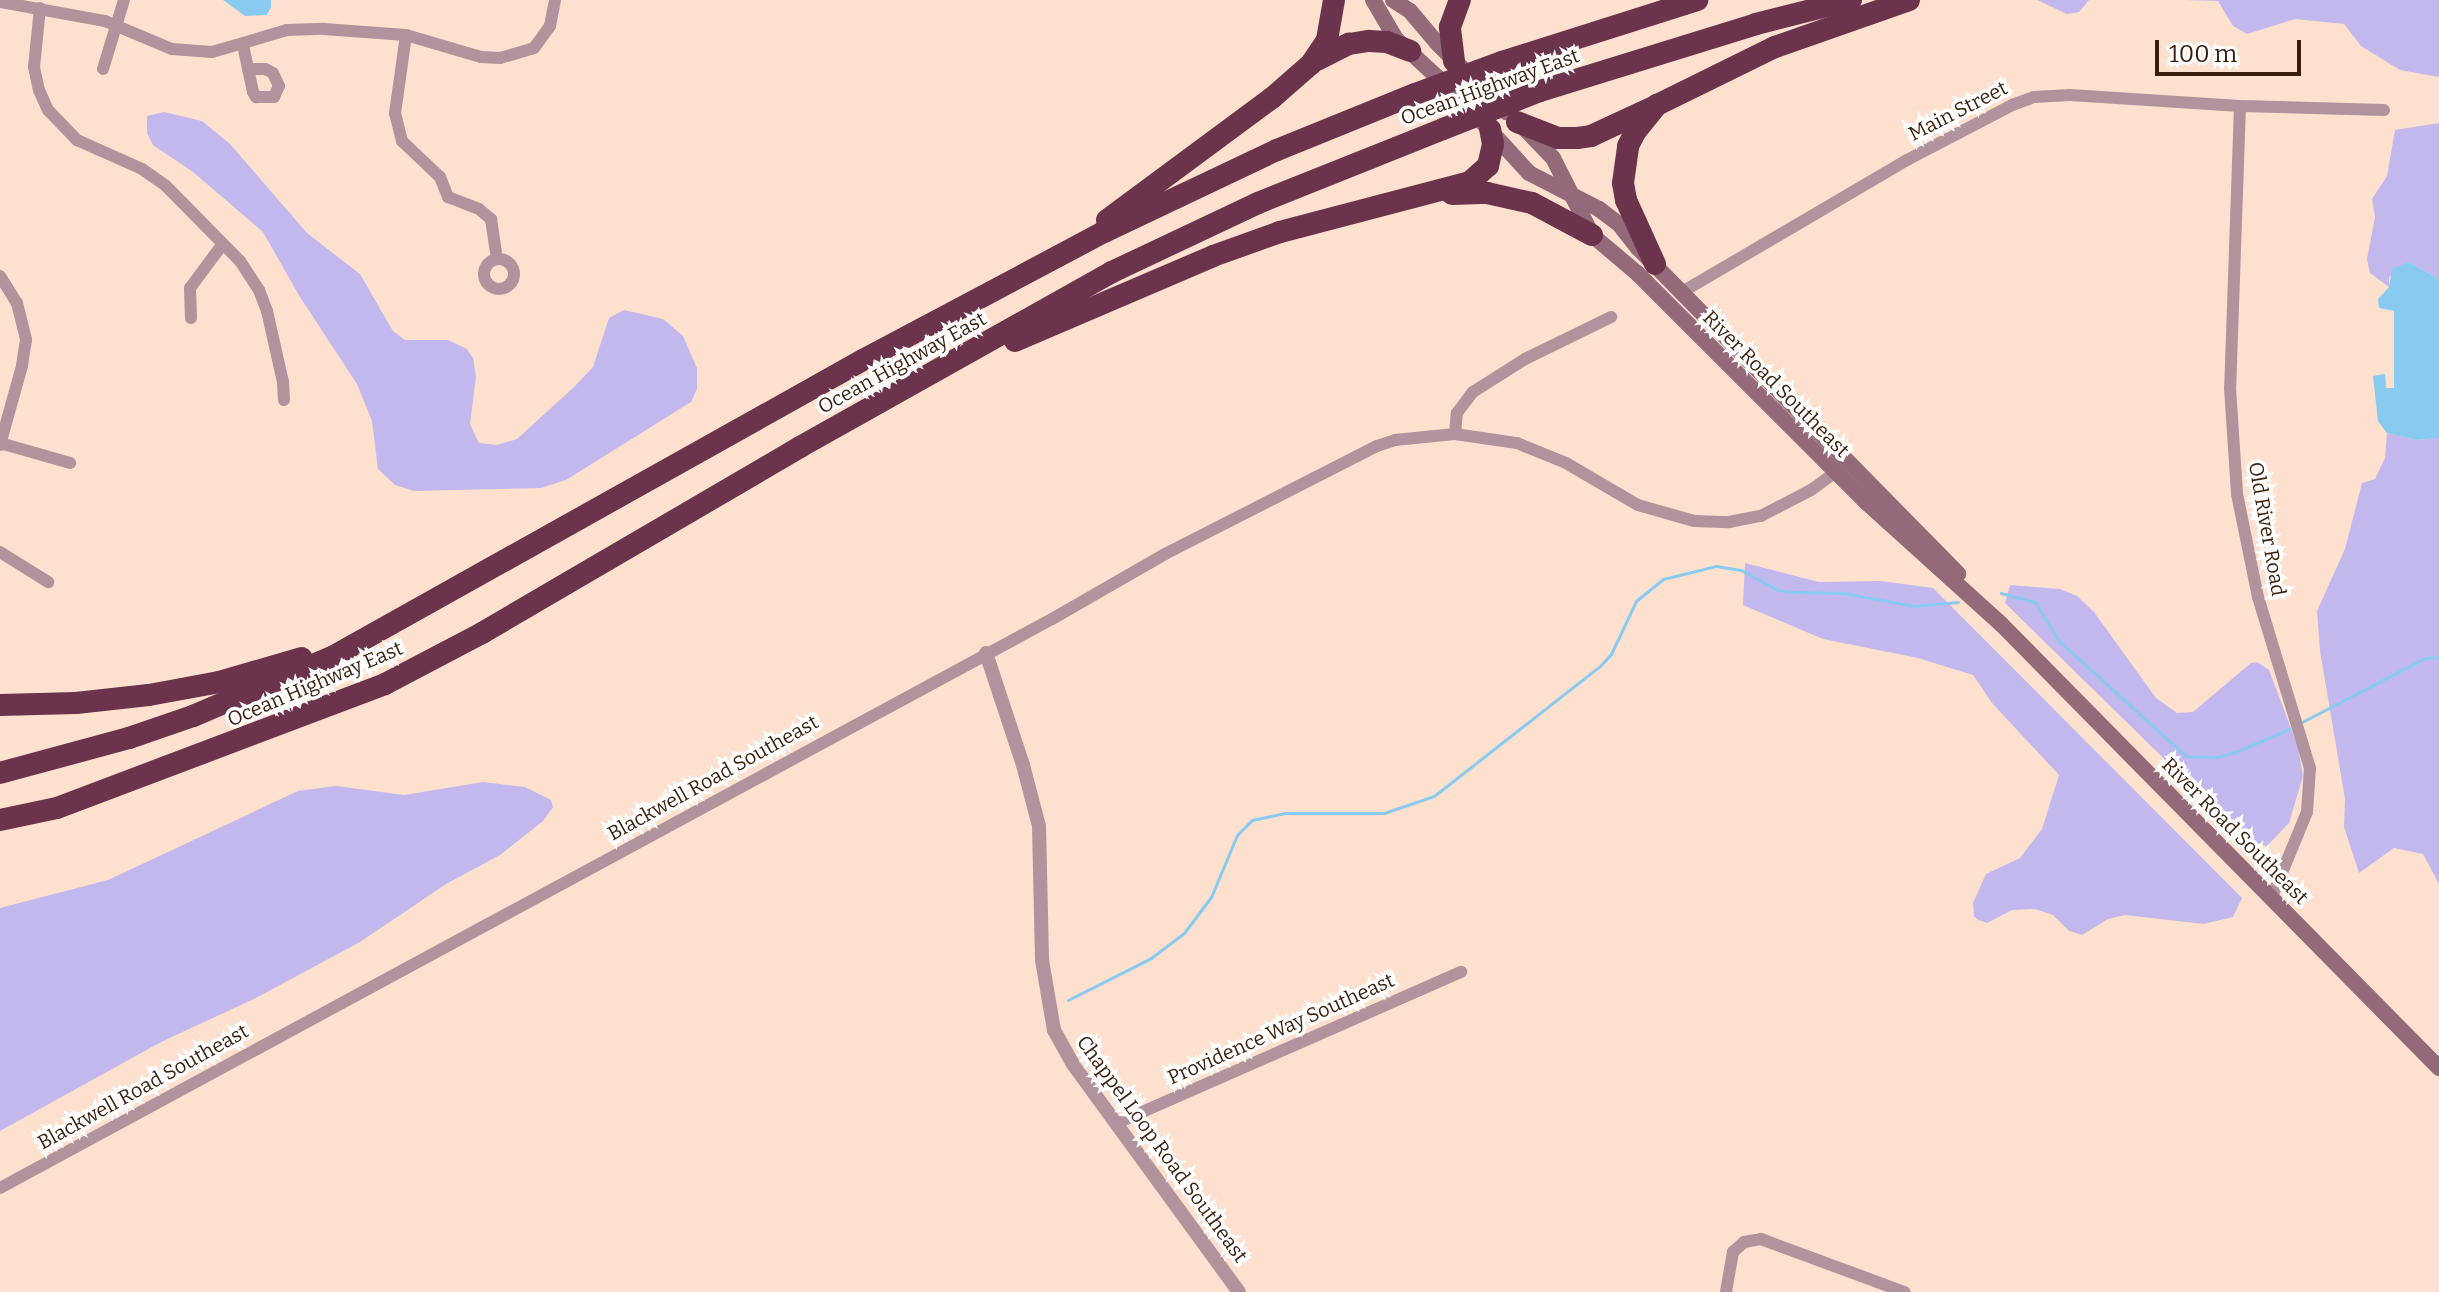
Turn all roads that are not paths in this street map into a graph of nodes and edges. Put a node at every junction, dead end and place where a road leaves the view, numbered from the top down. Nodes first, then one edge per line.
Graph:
1 (124, 0) edge
2 (555, 0) edge
3 (1334, 0) edge
4 (1373, 0) edge
5 (1393, 0) edge
6 (1460, 0) edge
7 (1697, 0) edge
8 (1851, 0) edge
9 (1909, 0) edge
10 (0, 2) edge
11 (40, 8) junction
12 (118, 24) junction
13 (406, 35) junction
14 (243, 45) junction
15 (1410, 51) junction
16 (1454, 61) junction
17 (1311, 64) junction
18 (103, 69) dead end
19 (248, 69) dead end
20 (1657, 105) junction
21 (2240, 106) junction
22 (2384, 110) dead end
23 (1517, 122) junction
24 (1490, 129) junction
25 (1427, 195) junction
26 (1571, 195) junction
27 (1592, 235) junction
28 (222, 245) junction
29 (497, 259) dead end
30 (1655, 264) junction
31 (0, 276) edge
32 (1682, 292) junction
33 (983, 296) junction
34 (1611, 317) dead end
35 (191, 318) dead end
36 (911, 387) junction
37 (284, 400) dead end
38 (1455, 434) junction
39 (0, 443) edge
40 (70, 463) dead end
41 (1842, 467) junction
42 (0, 552) edge
43 (48, 582) dead end
44 (422, 610) junction
45 (986, 653) junction
46 (0, 705) edge
47 (0, 773) edge
48 (0, 820) edge
49 (2272, 897) junction
50 (1461, 972) dead end
51 (2439, 1068) edge
52 (1117, 1123) junction
53 (0, 1188) edge
54 (1239, 1292) edge
55 (1726, 1292) edge
56 (1904, 1292) edge

1 - 12 street
2 - 13 street
3 - 17 highway
4 - 15 main road, River Road Southeast
5 - 16 main road, River Road Southeast
6 - 16 highway
7 - 33 highway, Ocean Highway East, bridge
8 - 36 highway, Ocean Highway East, bridge
9 - 20 highway
10 - 11 street
11 - 12 street
11 - 28 street
12 - 14 street
12 - 18 street
13 - 14 street
13 - 29 street
14 - 19 street
15 - 17 highway
15 - 24 main road, River Road Southeast
16 - 23 main road, River Road Southeast
17 - 33 highway
20 - 23 highway
20 - 30 highway
21 - 22 street, Main Street
21 - 32 street, Main Street
21 - 49 street, Old River Road
23 - 26 main road, River Road Southeast
24 - 25 highway
24 - 26 main road, River Road Southeast
25 - 27 highway
25 - 36 highway
26 - 27 main road, River Road Southeast
26 - 30 main road, River Road Southeast
27 - 41 main road, River Road Southeast
28 - 35 street
28 - 37 street
30 - 32 main road, River Road Southeast
31 - 39 street
32 - 41 main road, River Road Southeast
33 - 44 highway, Ocean Highway East
34 - 38 street
36 - 48 highway, Ocean Highway East
38 - 41 street, Blackwell Road Southeast
38 - 45 street, Blackwell Road Southeast
39 - 40 street
41 - 49 main road, River Road Southeast
42 - 43 street
44 - 46 highway
44 - 47 highway
45 - 52 street, Chappel Loop Road Southeast
45 - 53 street, Blackwell Road Southeast
49 - 51 main road, River Road Southeast
50 - 52 street, Providence Way Southeast
52 - 54 street, Chappel Loop Road Southeast
55 - 56 street

